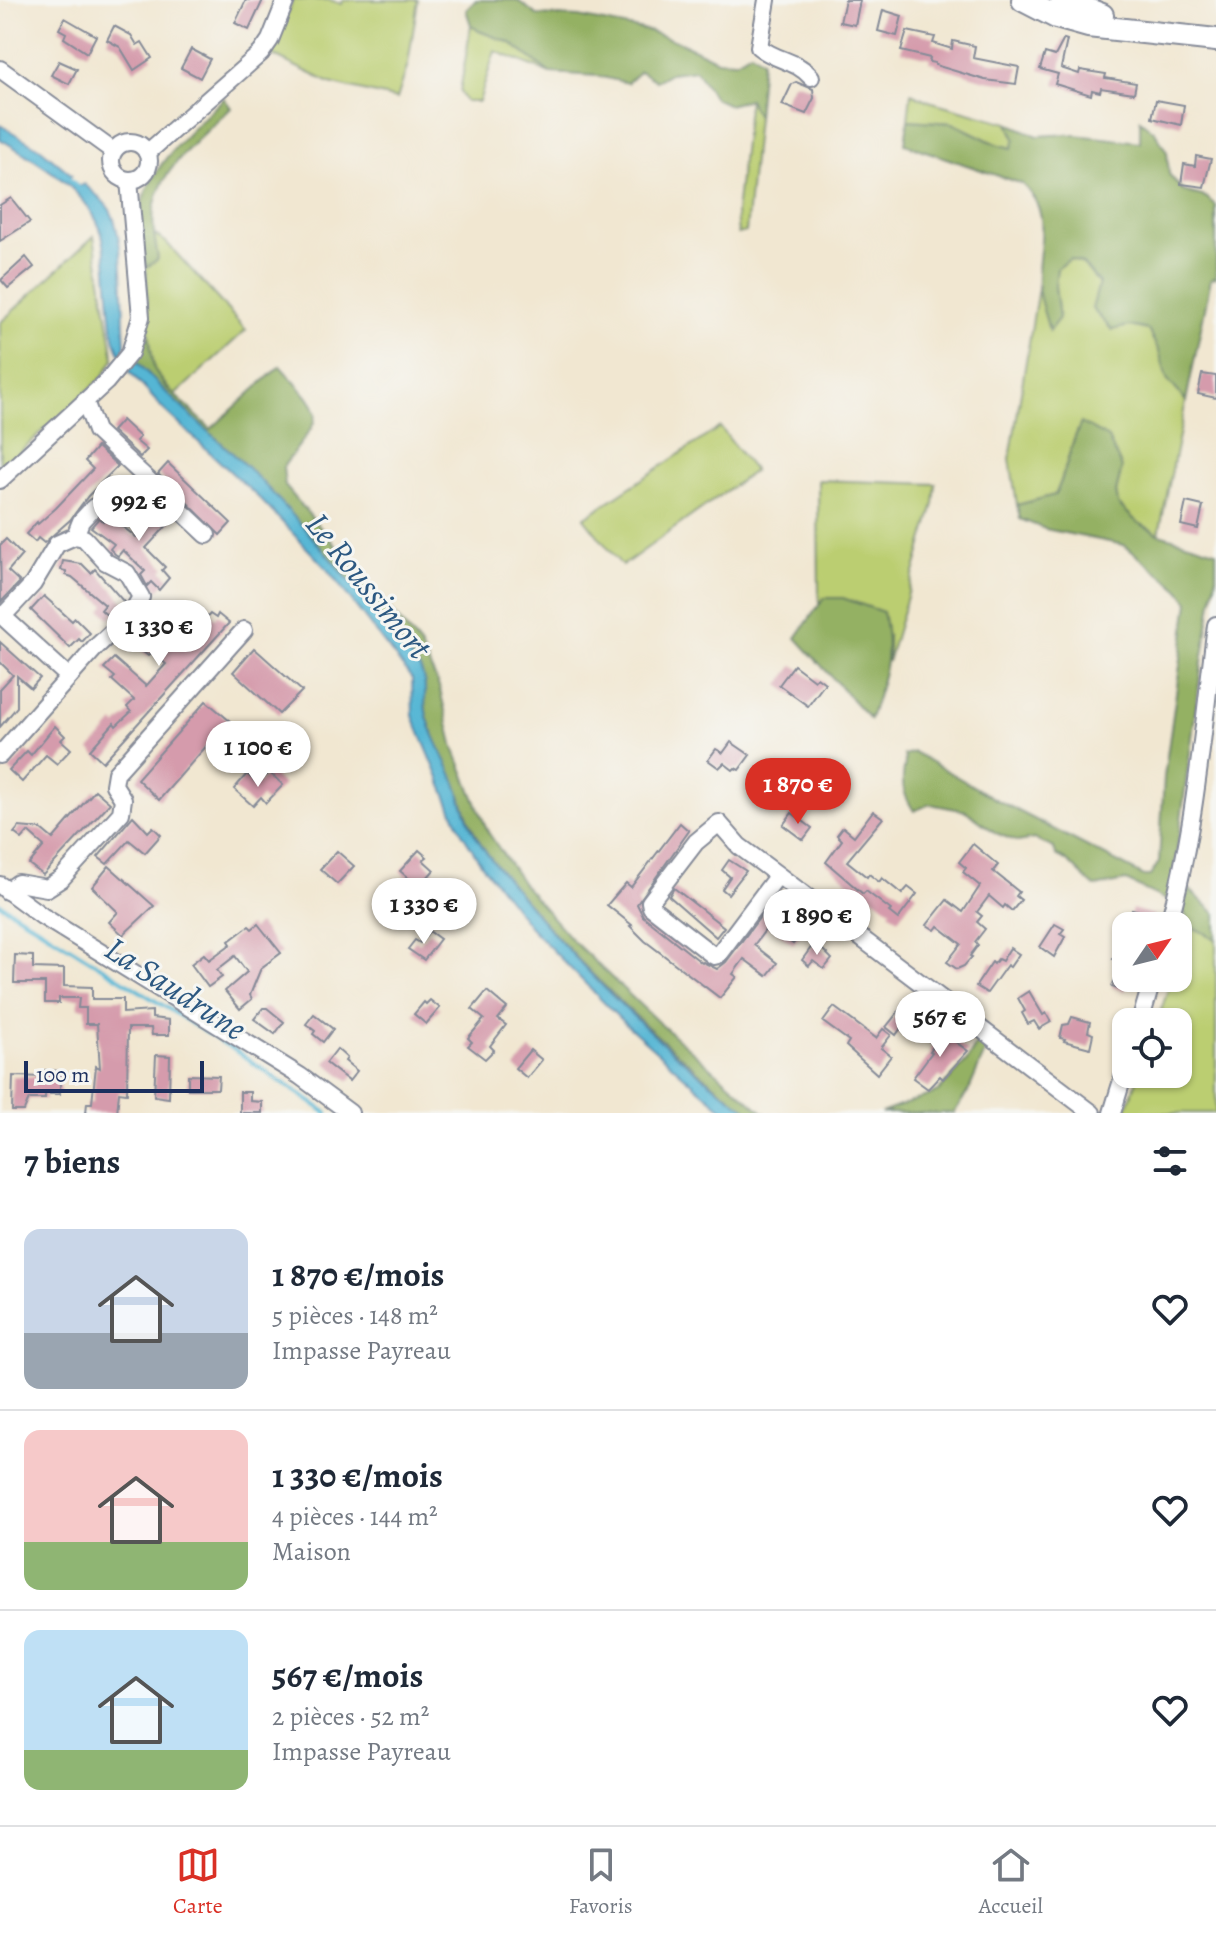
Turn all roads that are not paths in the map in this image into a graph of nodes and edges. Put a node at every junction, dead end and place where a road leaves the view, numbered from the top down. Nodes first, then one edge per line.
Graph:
1 (286, 0) edge
2 (767, 0) edge
3 (1001, 0) edge
4 (1011, 0) edge
5 (1023, 0) edge
6 (1062, 0) edge
7 (1189, 38) junction
8 (1216, 40) edge
9 (0, 69) edge
10 (811, 77) dead end
11 (113, 151) junction
12 (147, 153) junction
13 (129, 180) junction
14 (85, 401) junction
15 (0, 480) edge
16 (94, 507) dead end
17 (207, 535) dead end
18 (75, 536) junction
19 (1, 615) edge
20 (1216, 625) edge
21 (244, 630) dead end
22 (69, 677) junction
23 (0, 755) edge
24 (778, 875) junction
25 (4, 888) edge
26 (1171, 912) edge
27 (1120, 1088) edge
28 (350, 1113) edge
29 (1092, 1113) edge
30 (1112, 1113) edge

1 - 12 street
2 - 10 street
3 - 4 main road
5 - 7 main road
6 - 7 main road
7 - 8 main road
9 - 11 street
11 - 12 street
11 - 13 street
12 - 13 street
13 - 14 street
14 - 15 street
14 - 17 street
16 - 18 street
18 - 19 street
18 - 22 street
19 - 22 street
20 - 26 street
21 - 25 street
22 - 23 street
24 - 24 street
24 - 29 street
25 - 28 street
27 - 30 street

